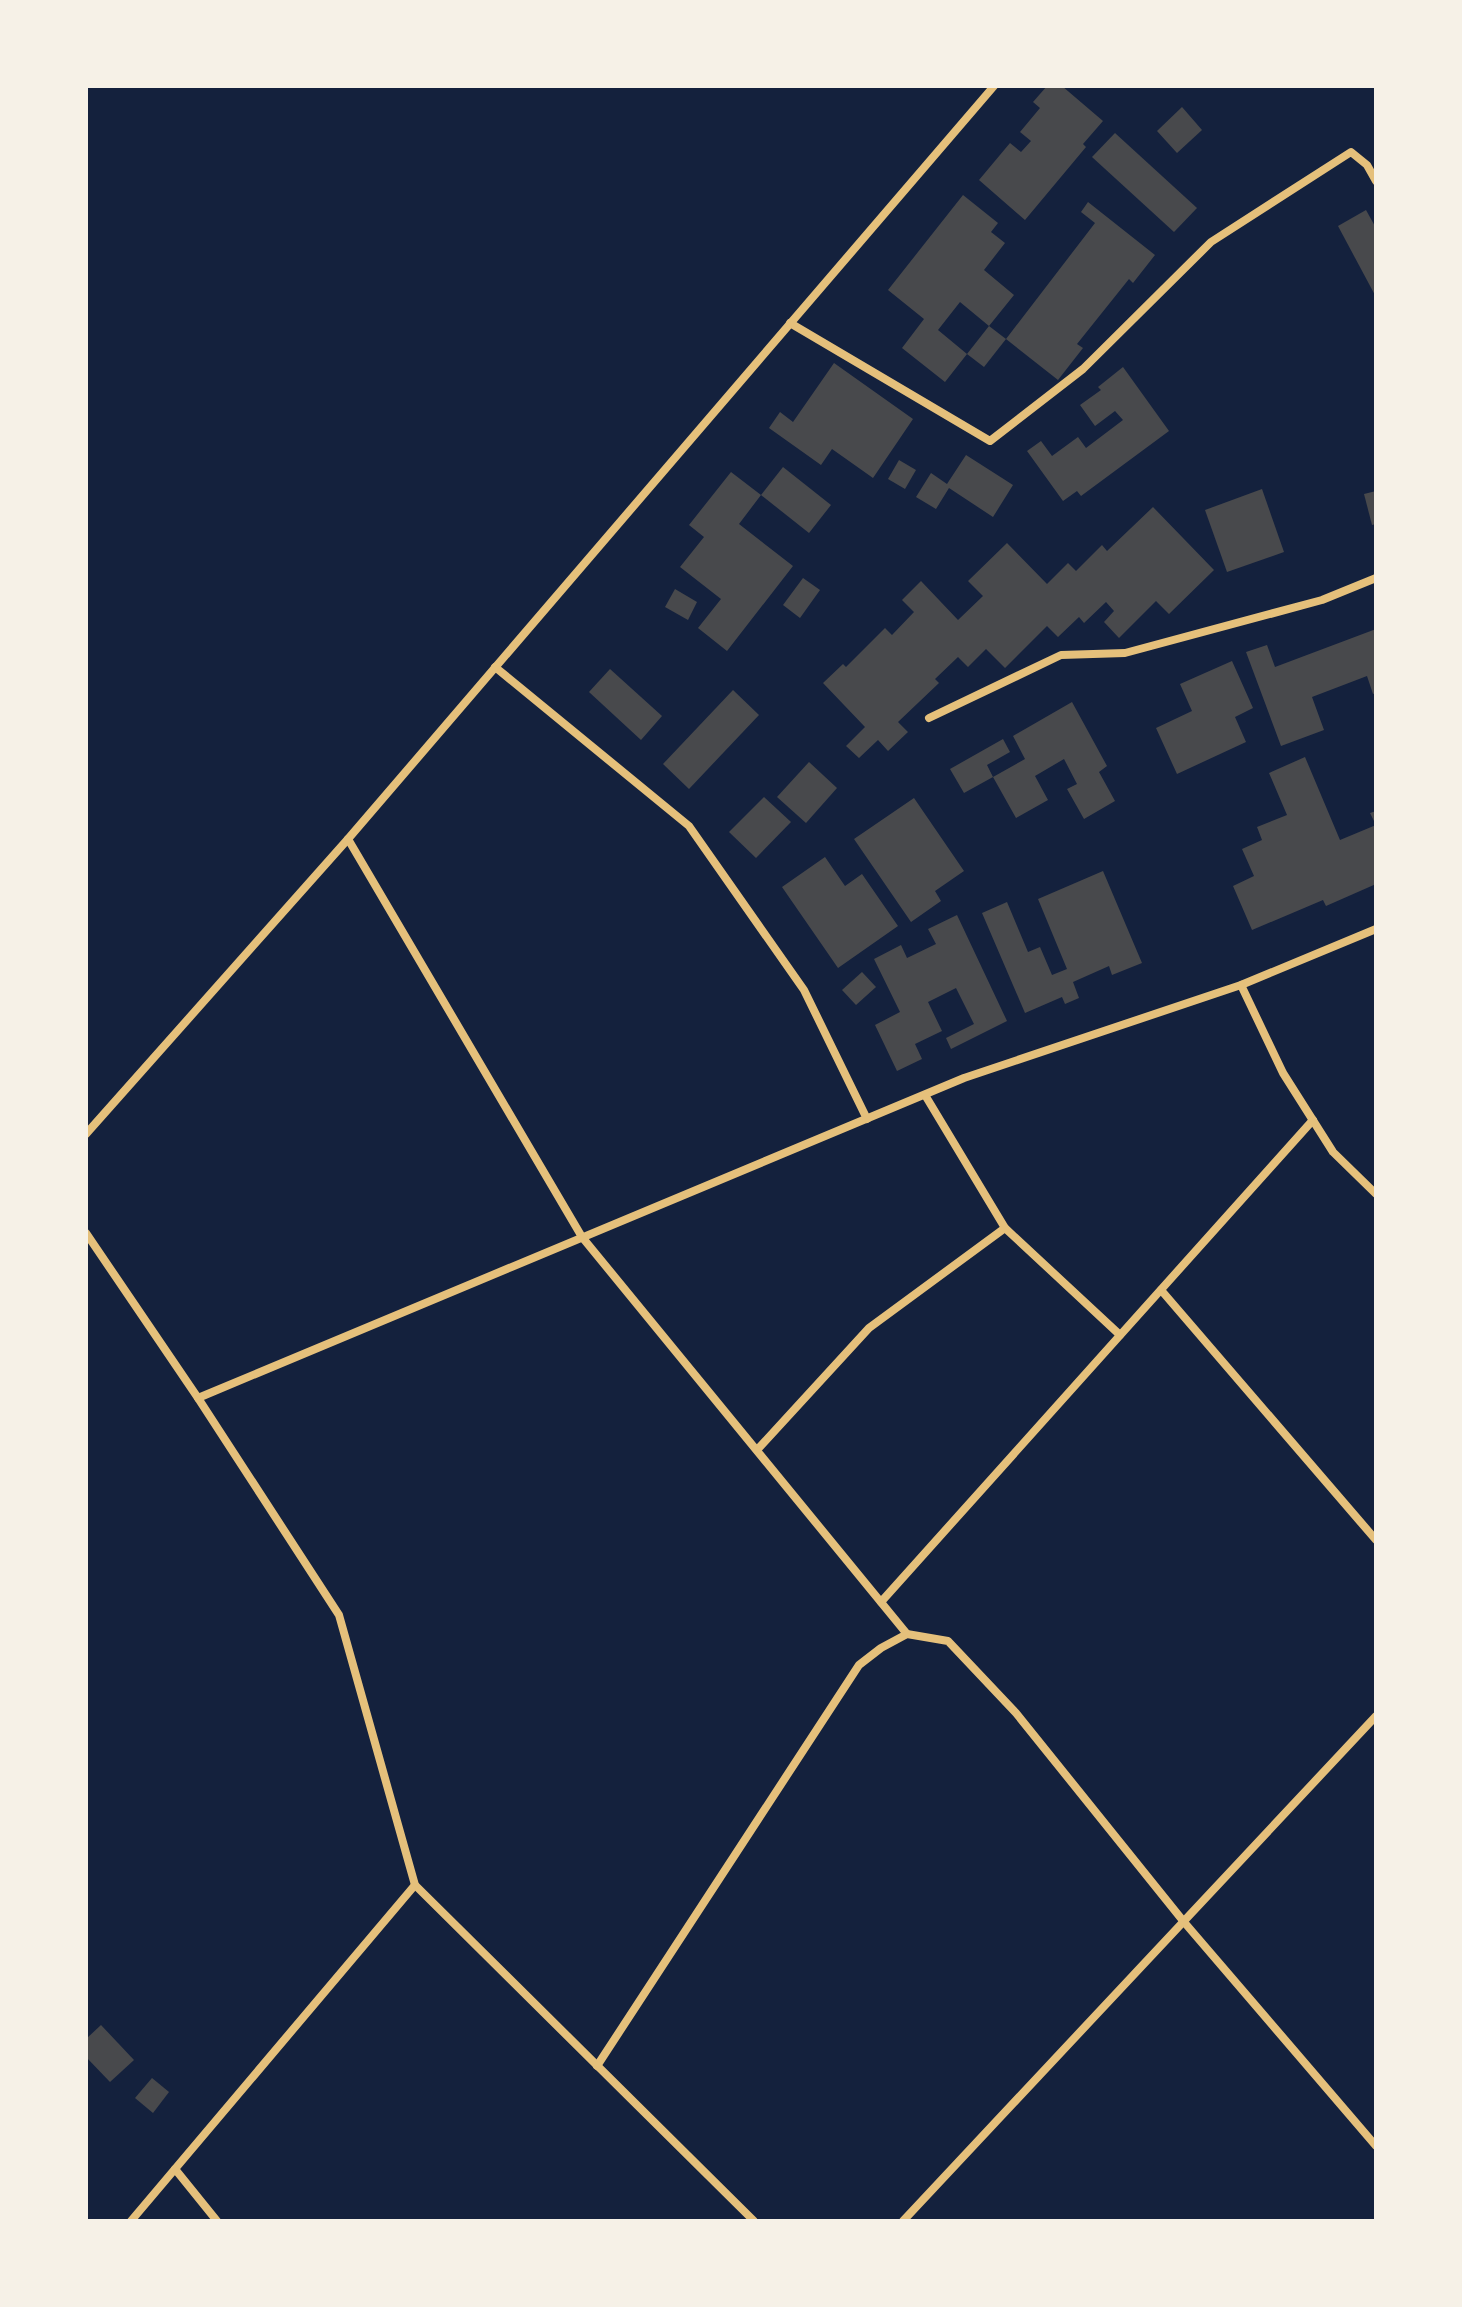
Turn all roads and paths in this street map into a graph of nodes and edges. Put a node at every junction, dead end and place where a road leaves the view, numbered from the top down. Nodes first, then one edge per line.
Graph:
1 (994, 86) edge
2 (1376, 181) edge
3 (790, 323) junction
4 (1376, 578) edge
5 (495, 667) junction
6 (929, 718) dead end
7 (348, 839) junction
8 (1376, 929) edge
9 (1241, 985) junction
10 (925, 1095) junction
11 (867, 1119) junction
12 (1313, 1120) junction
13 (86, 1134) edge
14 (1376, 1194) edge
15 (1005, 1228) junction
16 (86, 1233) edge
17 (582, 1237) junction
18 (1161, 1290) junction
19 (1120, 1335) junction
20 (198, 1398) junction
21 (757, 1450) junction
22 (1376, 1540) edge
23 (881, 1602) junction
24 (907, 1634) junction
25 (1376, 1716) edge
26 (415, 1885) junction
27 (1184, 1922) junction
28 (597, 2066) junction
29 (1376, 2146) edge
30 (175, 2169) junction
31 (131, 2221) edge
32 (217, 2221) edge
33 (754, 2221) edge
34 (903, 2221) edge

1 - 3 street
2 - 3 street
3 - 5 street
4 - 6 street
5 - 7 street
5 - 11 street
7 - 13 street
7 - 17 street
8 - 9 street
9 - 10 street
9 - 12 street
10 - 11 street
10 - 15 street
11 - 17 street
12 - 14 street
12 - 18 street
15 - 19 street
15 - 21 street
16 - 20 street
17 - 20 street
17 - 21 street
18 - 19 street
18 - 22 street
19 - 23 street
20 - 26 street
21 - 23 street
23 - 24 street
24 - 27 street
24 - 28 street
25 - 27 street
26 - 28 street
26 - 30 street
27 - 29 street
27 - 34 street
28 - 33 street
30 - 31 street
30 - 32 street

